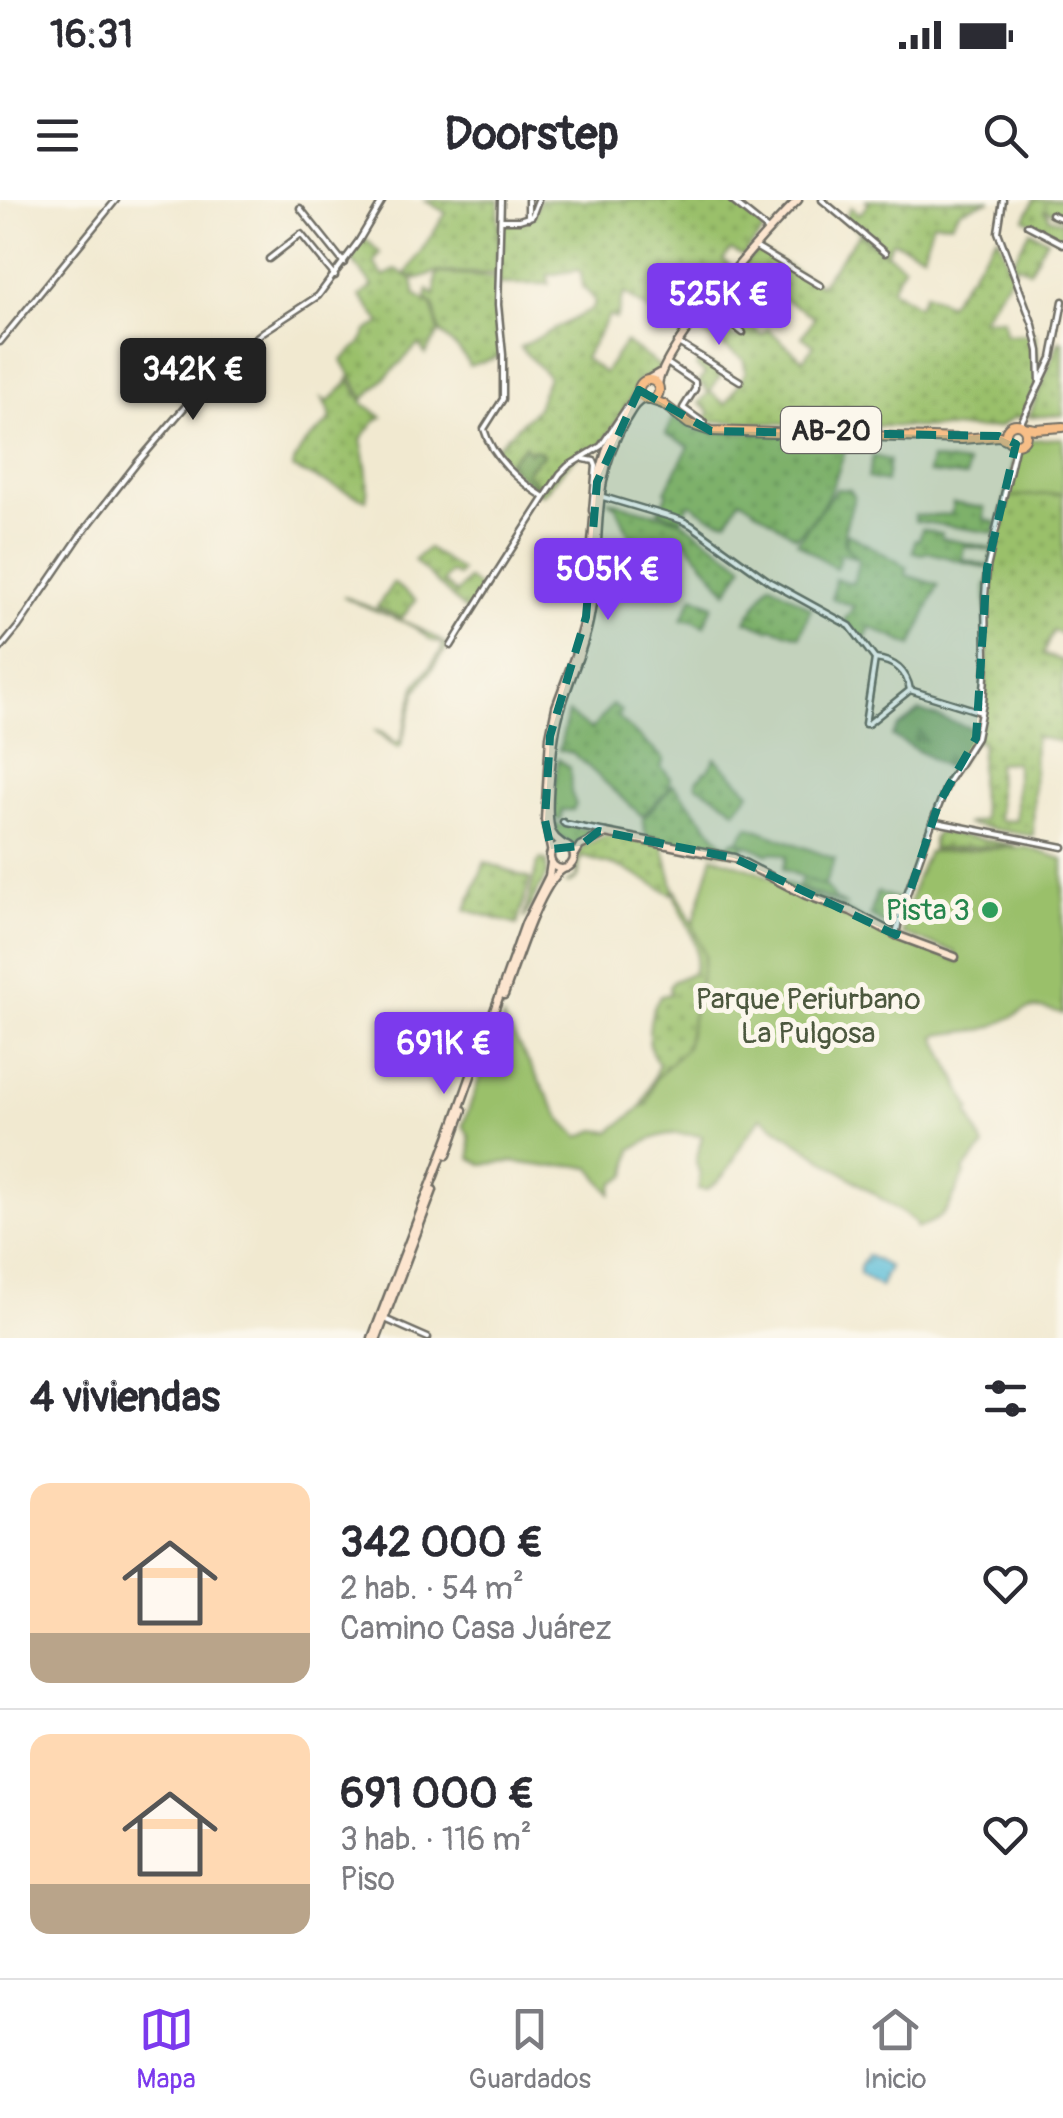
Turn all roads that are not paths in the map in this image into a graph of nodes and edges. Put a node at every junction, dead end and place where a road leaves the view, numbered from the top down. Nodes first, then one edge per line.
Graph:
1 (116, 200) edge
2 (383, 200) edge
3 (501, 200) edge
4 (528, 200) edge
5 (538, 200) edge
6 (732, 200) edge
7 (798, 200) edge
8 (822, 200) edge
9 (1003, 200) edge
10 (300, 208) dead end
11 (1051, 214) dead end
12 (528, 218) junction
13 (501, 220) junction
14 (1063, 220) edge
15 (1026, 225) dead end
16 (768, 230) junction
17 (1063, 244) edge
18 (754, 246) junction
19 (884, 253) dead end
20 (269, 259) dead end
21 (344, 263) junction
22 (335, 276) junction
23 (822, 286) dead end
24 (716, 293) junction
25 (1063, 302) edge
26 (707, 305) junction
27 (760, 322) dead end
28 (743, 333) dead end
29 (0, 342) edge
30 (680, 343) junction
31 (667, 363) junction
32 (660, 372) junction
33 (647, 380) junction
34 (740, 381) dead end
35 (1040, 383) junction
36 (639, 390) junction
37 (661, 395) junction
38 (648, 399) junction
39 (630, 404) junction
40 (704, 423) dead end
41 (1022, 426) junction
42 (1008, 429) junction
43 (1063, 429) edge
44 (1025, 437) junction
45 (1012, 442) junction
46 (575, 461) junction
47 (544, 497) junction
48 (602, 497) dead end
49 (593, 520) junction
50 (452, 646) dead end
51 (0, 649) edge
52 (875, 659) junction
53 (910, 690) junction
54 (981, 712) junction
55 (563, 822) dead end
56 (932, 823) junction
57 (592, 834) junction
58 (565, 845) junction
59 (580, 846) junction
60 (1063, 847) edge
61 (552, 850) junction
62 (574, 856) junction
63 (551, 863) junction
64 (563, 869) junction
65 (896, 935) junction
66 (955, 957) dead end
67 (386, 1320) dead end
68 (374, 1338) edge
69 (428, 1338) edge

1 - 29 street
2 - 21 street
3 - 13 street
4 - 12 street
5 - 12 street
6 - 16 street
7 - 16 main road
8 - 19 street
9 - 35 street
10 - 21 street
11 - 14 street
12 - 13 street
13 - 47 street
15 - 17 street
16 - 18 main road
18 - 23 street
18 - 24 main road
20 - 22 street
21 - 22 street
22 - 51 street
24 - 26 main road
24 - 27 street
25 - 35 street
26 - 28 street
26 - 30 main road
30 - 31 main road
30 - 34 street
31 - 32 main road
31 - 40 street
32 - 33 main road
32 - 37 main road
33 - 36 main road
33 - 37 main road
35 - 41 street
36 - 38 main road
36 - 39 main road
37 - 38 main road
37 - 42 main road, AB-20
37 - 45 main road, AB-20
38 - 58 main road
39 - 46 street
39 - 49 main road
41 - 42 main road, AB-20
41 - 43 main road, AB-20
41 - 44 main road
42 - 45 main road
43 - 44 main road, AB-20
44 - 45 main road
45 - 54 street
46 - 47 street
46 - 49 street
47 - 50 street
48 - 52 street
49 - 61 main road
52 - 53 street
52 - 53 street
53 - 54 street
54 - 56 street
55 - 57 street
56 - 60 street
56 - 65 street
57 - 59 main road
57 - 65 main road
58 - 59 main road
58 - 61 main road
58 - 62 main road
59 - 62 main road
61 - 63 main road
62 - 64 main road
63 - 64 main road
63 - 68 main road
64 - 68 main road
65 - 66 main road
67 - 69 street

